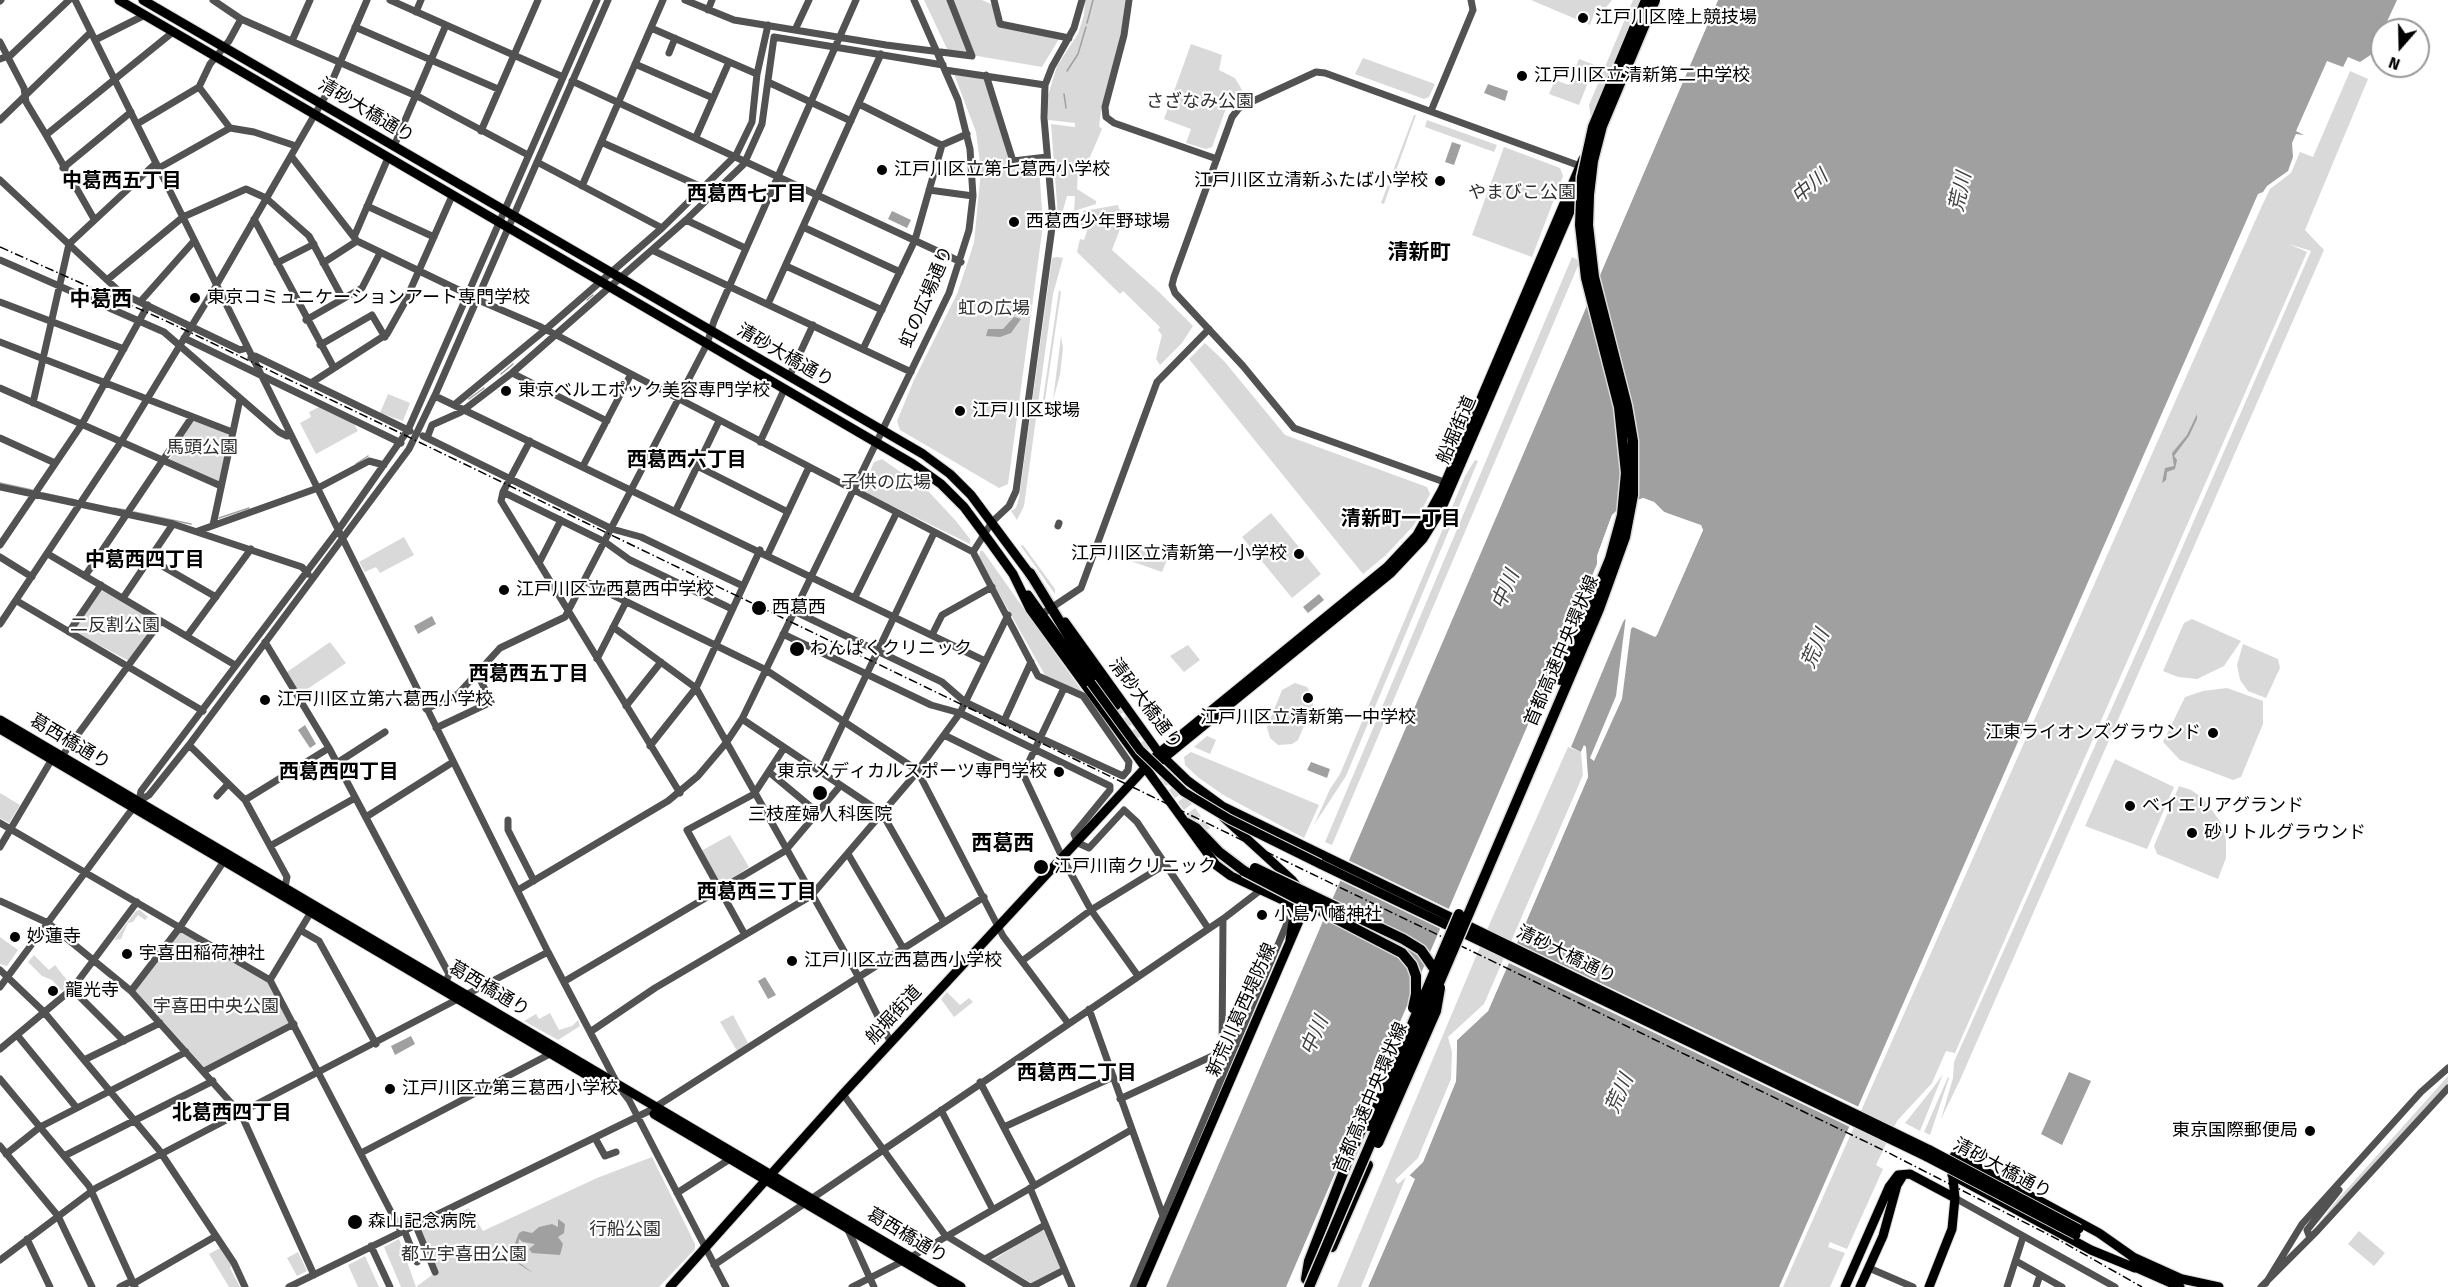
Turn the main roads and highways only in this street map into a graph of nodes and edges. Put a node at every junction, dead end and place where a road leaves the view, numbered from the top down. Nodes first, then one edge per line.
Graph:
1 (119, 0) edge
2 (143, 0) edge
3 (1648, 0) edge
4 (1657, 0) edge
5 (1584, 168) junction
6 (1030, 573) joint
7 (1012, 574) junction
8 (1049, 613) junction
9 (1116, 705) tunnel mouth
10 (0, 720) edge
11 (0, 729) edge
12 (1162, 756) junction
13 (1147, 769) junction
14 (1188, 781) junction
15 (137, 804) junction
16 (1187, 824) junction
17 (1209, 835) tunnel mouth
18 (1250, 870) junction
19 (1305, 899) junction
20 (1293, 909) junction
21 (1290, 940) junction
22 (444, 986) junction
23 (463, 997) junction
24 (652, 1110) junction
25 (1908, 1174) junction
26 (1952, 1175) junction
27 (768, 1178) junction
28 (1955, 1198) junction
29 (809, 1202) junction
30 (2077, 1232) junction
31 (2135, 1263) junction
32 (675, 1285) edge
33 (1307, 1285) edge
34 (947, 1287) edge
35 (961, 1287) edge
36 (1141, 1287) edge
37 (1845, 1287) edge
38 (1860, 1287) edge
39 (1929, 1287) edge
40 (2180, 1287) edge
41 (2219, 1287) edge

1 - 7 main road, 清砂大橋通り
2 - 6 main road, 清砂大橋通り
3 - 5 main road, 船堀街道
3 - 33 highway, 首都高速中央環状線, bridge
4 - 5 main road, 船堀街道
4 - 33 highway, 首都高速中央環状線, bridge
5 - 12 main road, 船堀街道
6 - 8 highway
7 - 8 main road
7 - 13 main road, 清砂大橋通り
8 - 9 highway
8 - 12 main road, 清砂大橋通り
8 - 30 main road, 清砂大橋通り, bridge
10 - 15 main road, 葛西橋通り
11 - 15 main road, 葛西橋通り
12 - 13 main road, 船堀街道
12 - 14 main road, 清砂大橋通り
13 - 16 main road, 清砂大橋通り
13 - 27 main road, 船堀街道
14 - 19 main road
14 - 30 main road, 清砂大橋通り, bridge
15 - 22 main road, 葛西橋通り
15 - 22 main road, 葛西橋通り
16 - 18 highway
16 - 20 main road, 清砂大橋通り
17 - 18 highway
18 - 33 highway, bridge
18 - 33 highway, bridge
19 - 20 main road
19 - 21 main road, 新荒川葛西堤防線
20 - 21 main road
21 - 36 main road, 新荒川葛西堤防線
22 - 23 main road, 葛西橋通り
23 - 24 main road, 葛西橋通り
23 - 24 main road, 葛西橋通り
24 - 27 main road, 葛西橋通り
24 - 27 main road, 葛西橋通り
25 - 28 main road
25 - 37 main road
25 - 38 main road
26 - 28 main road
26 - 31 main road
26 - 31 main road
27 - 29 main road, 葛西橋通り
27 - 32 main road, 船堀街道
28 - 39 main road
29 - 34 main road, 葛西橋通り
29 - 35 main road, 葛西橋通り
30 - 31 main road, 清砂大橋通り
31 - 40 main road, 清砂大橋通り
31 - 41 main road, 清砂大橋通り

